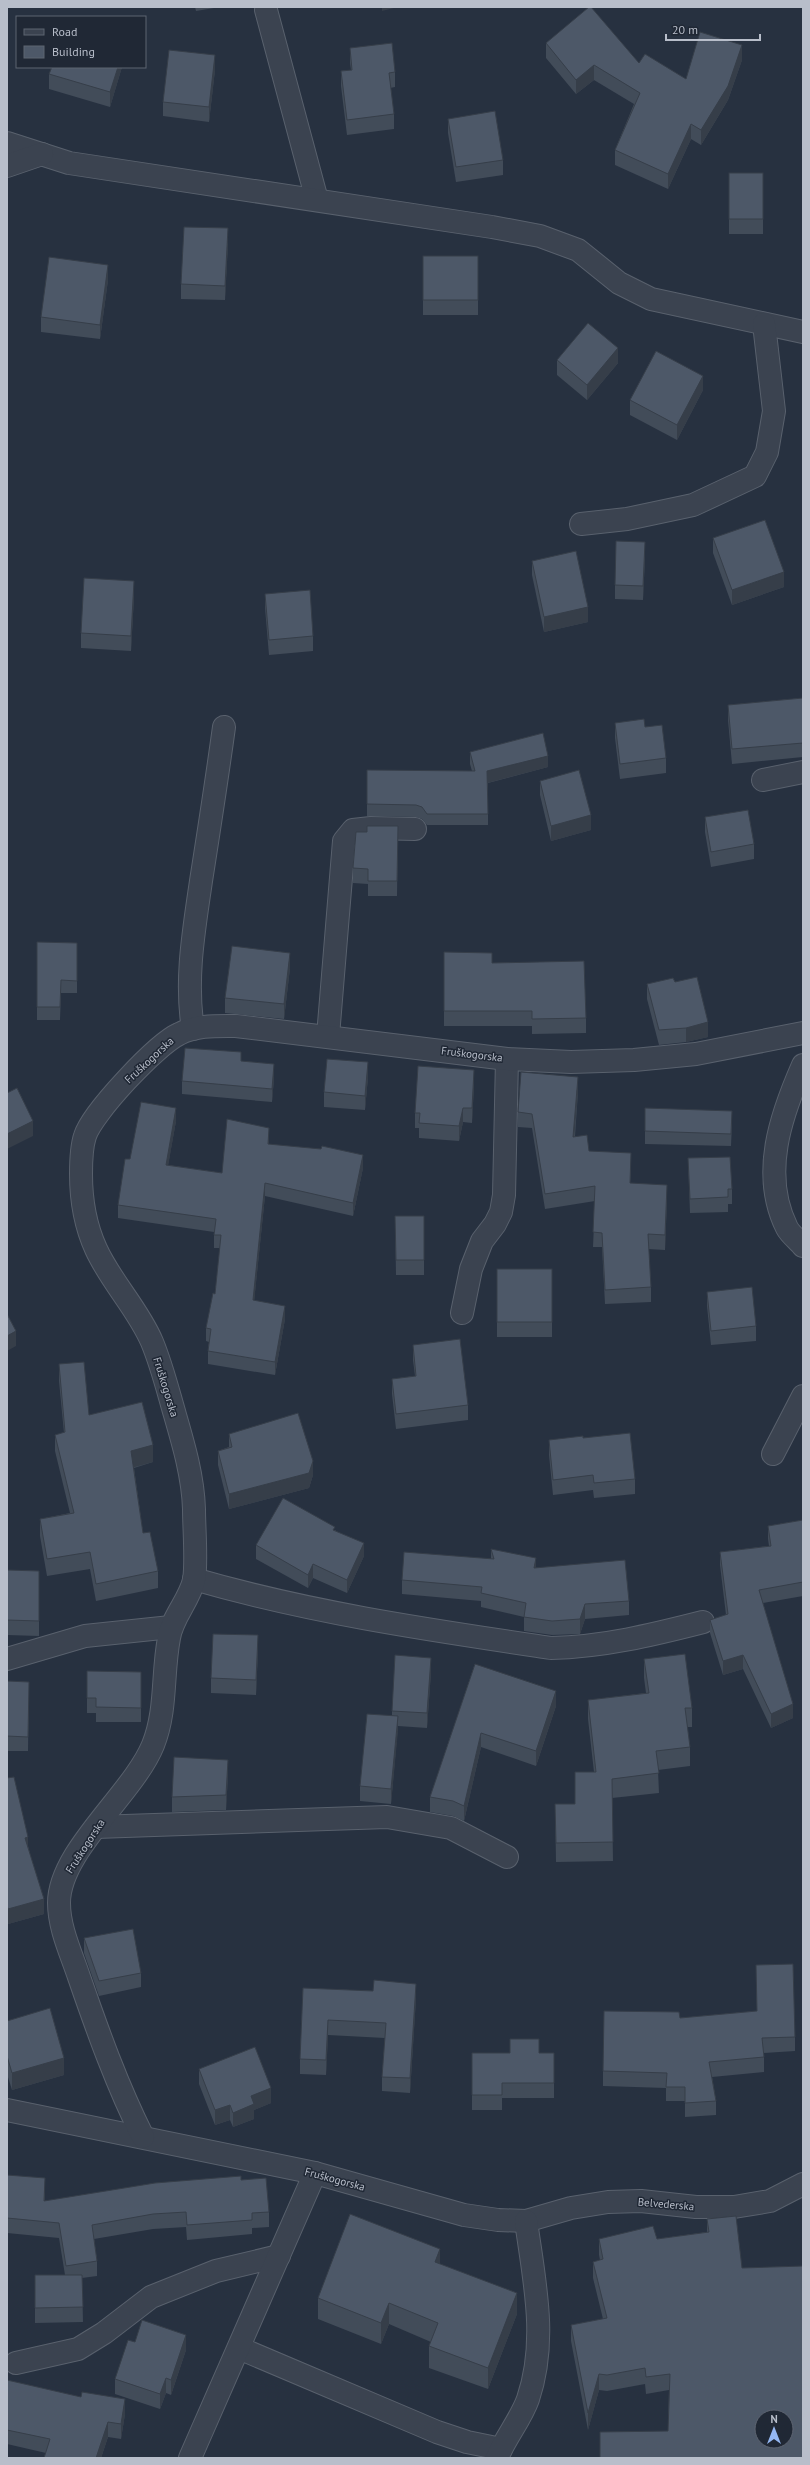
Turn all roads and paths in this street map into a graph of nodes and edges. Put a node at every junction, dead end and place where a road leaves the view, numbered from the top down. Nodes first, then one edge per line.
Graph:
1 (266, 10) dead end
2 (7, 143) edge
3 (42, 154) junction
4 (7, 166) edge
5 (316, 200) junction
6 (764, 324) junction
7 (803, 332) edge
8 (581, 524) dead end
9 (224, 727) dead end
10 (803, 772) edge
11 (763, 780) dead end
12 (416, 829) dead end
13 (193, 1029) junction
14 (803, 1033) edge
15 (328, 1036) junction
16 (508, 1059) junction
17 (803, 1065) edge
18 (803, 1246) edge
19 (462, 1313) dead end
20 (803, 1396) edge
21 (773, 1454) dead end
22 (194, 1579) junction
23 (704, 1622) dead end
24 (171, 1627) junction
25 (7, 1659) edge
26 (96, 1827) junction
27 (507, 1857) dead end
28 (7, 2110) edge
29 (143, 2137) junction
30 (315, 2173) junction
31 (803, 2184) edge
32 (526, 2221) junction
33 (279, 2256) junction
34 (239, 2348) junction
35 (16, 2363) dead end
36 (499, 2453) edge
37 (190, 2458) edge

1 - 5 street
2 - 3 street
3 - 4 street
3 - 5 street
5 - 6 street
6 - 7 street
6 - 8 street
9 - 13 street
10 - 11 street
12 - 15 street
13 - 15 street, Fruškogorska
13 - 22 street, Fruškogorska
14 - 16 street, Fruškogorska
15 - 16 street, Fruškogorska
16 - 19 street
17 - 18 street
20 - 21 street
22 - 23 street
22 - 24 street, Fruškogorska
24 - 25 street
24 - 26 street, Fruškogorska
26 - 27 street
26 - 29 street, Fruškogorska
28 - 29 street, Fruškogorska
29 - 30 street, Fruškogorska
30 - 32 street, Fruškogorska
30 - 33 street
31 - 32 street, Belvederska
32 - 36 street
33 - 34 street
33 - 35 street
34 - 36 street
34 - 37 street

